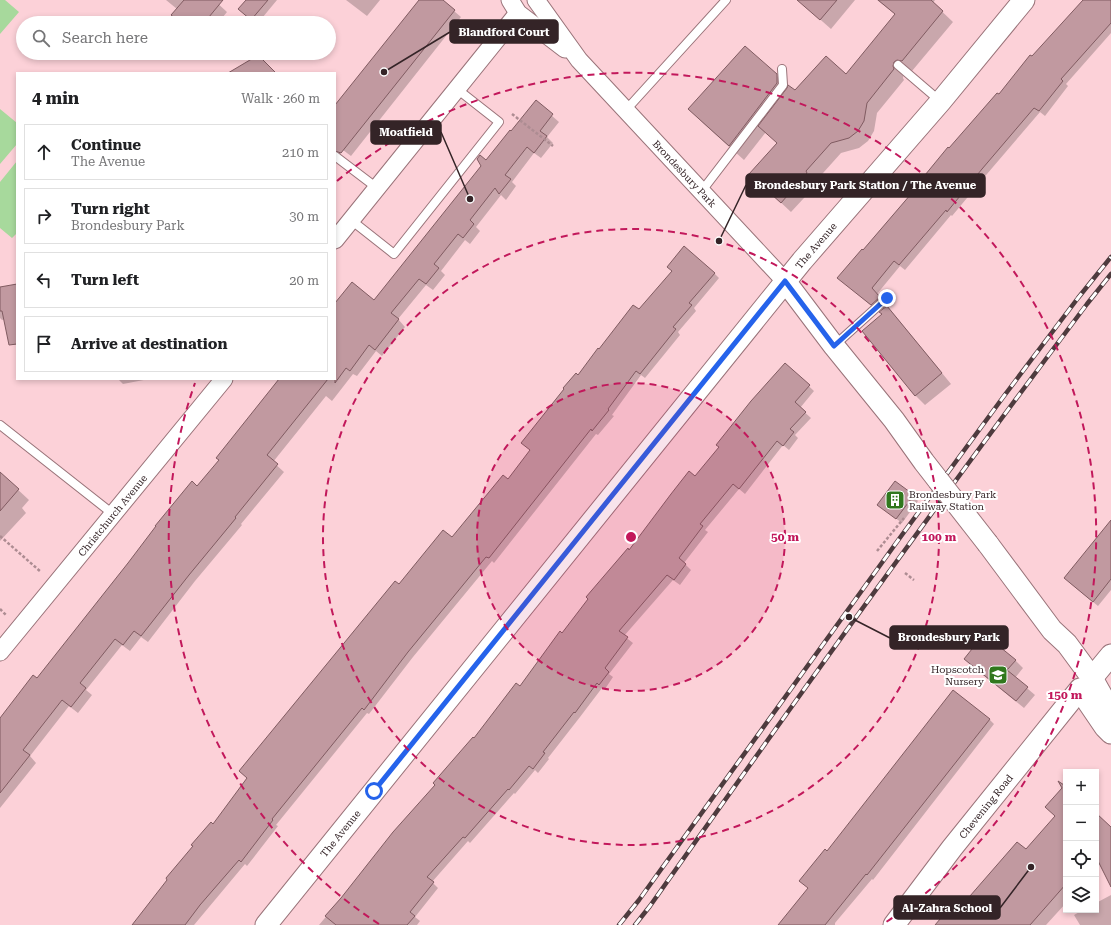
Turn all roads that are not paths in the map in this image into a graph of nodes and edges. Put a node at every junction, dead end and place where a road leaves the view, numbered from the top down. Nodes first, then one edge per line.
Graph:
1 (536, 0) edge
2 (726, 0) edge
3 (1024, 0) edge
4 (514, 6) edge
5 (579, 60) junction
6 (898, 65) dead end
7 (782, 69) dead end
8 (457, 89) junction
9 (941, 101) junction
10 (626, 110) junction
11 (336, 157) edge
12 (377, 188) junction
13 (701, 192) junction
14 (341, 230) edge
15 (785, 281) junction
16 (887, 298) dead end
17 (834, 346) junction
18 (223, 380) edge
19 (0, 425) edge
20 (113, 514) junction
21 (0, 652) edge
22 (1111, 655) edge
23 (1086, 684) junction
24 (1111, 712) edge
25 (1111, 732) edge
26 (266, 925) edge
27 (894, 925) edge

1 - 5 street, Brondesbury Park
2 - 10 lane
3 - 9 street, The Avenue
4 - 5 street, Brondesbury Park
4 - 8 street
5 - 10 street, Brondesbury Park
6 - 9 lane
7 - 13 lane
8 - 12 street
8 - 14 lane
9 - 15 street, The Avenue
10 - 13 street, Brondesbury Park
11 - 12 lane
12 - 14 street
13 - 15 street, Brondesbury Park
15 - 17 street, Brondesbury Park
15 - 26 street, The Avenue
16 - 17 lane
17 - 23 street, Brondesbury Park, bridge
18 - 20 street, Christchurch Avenue
19 - 20 lane
20 - 21 street, Christchurch Avenue
22 - 23 street, Chevening Road
23 - 24 street
23 - 25 street
23 - 27 street, Chevening Road

